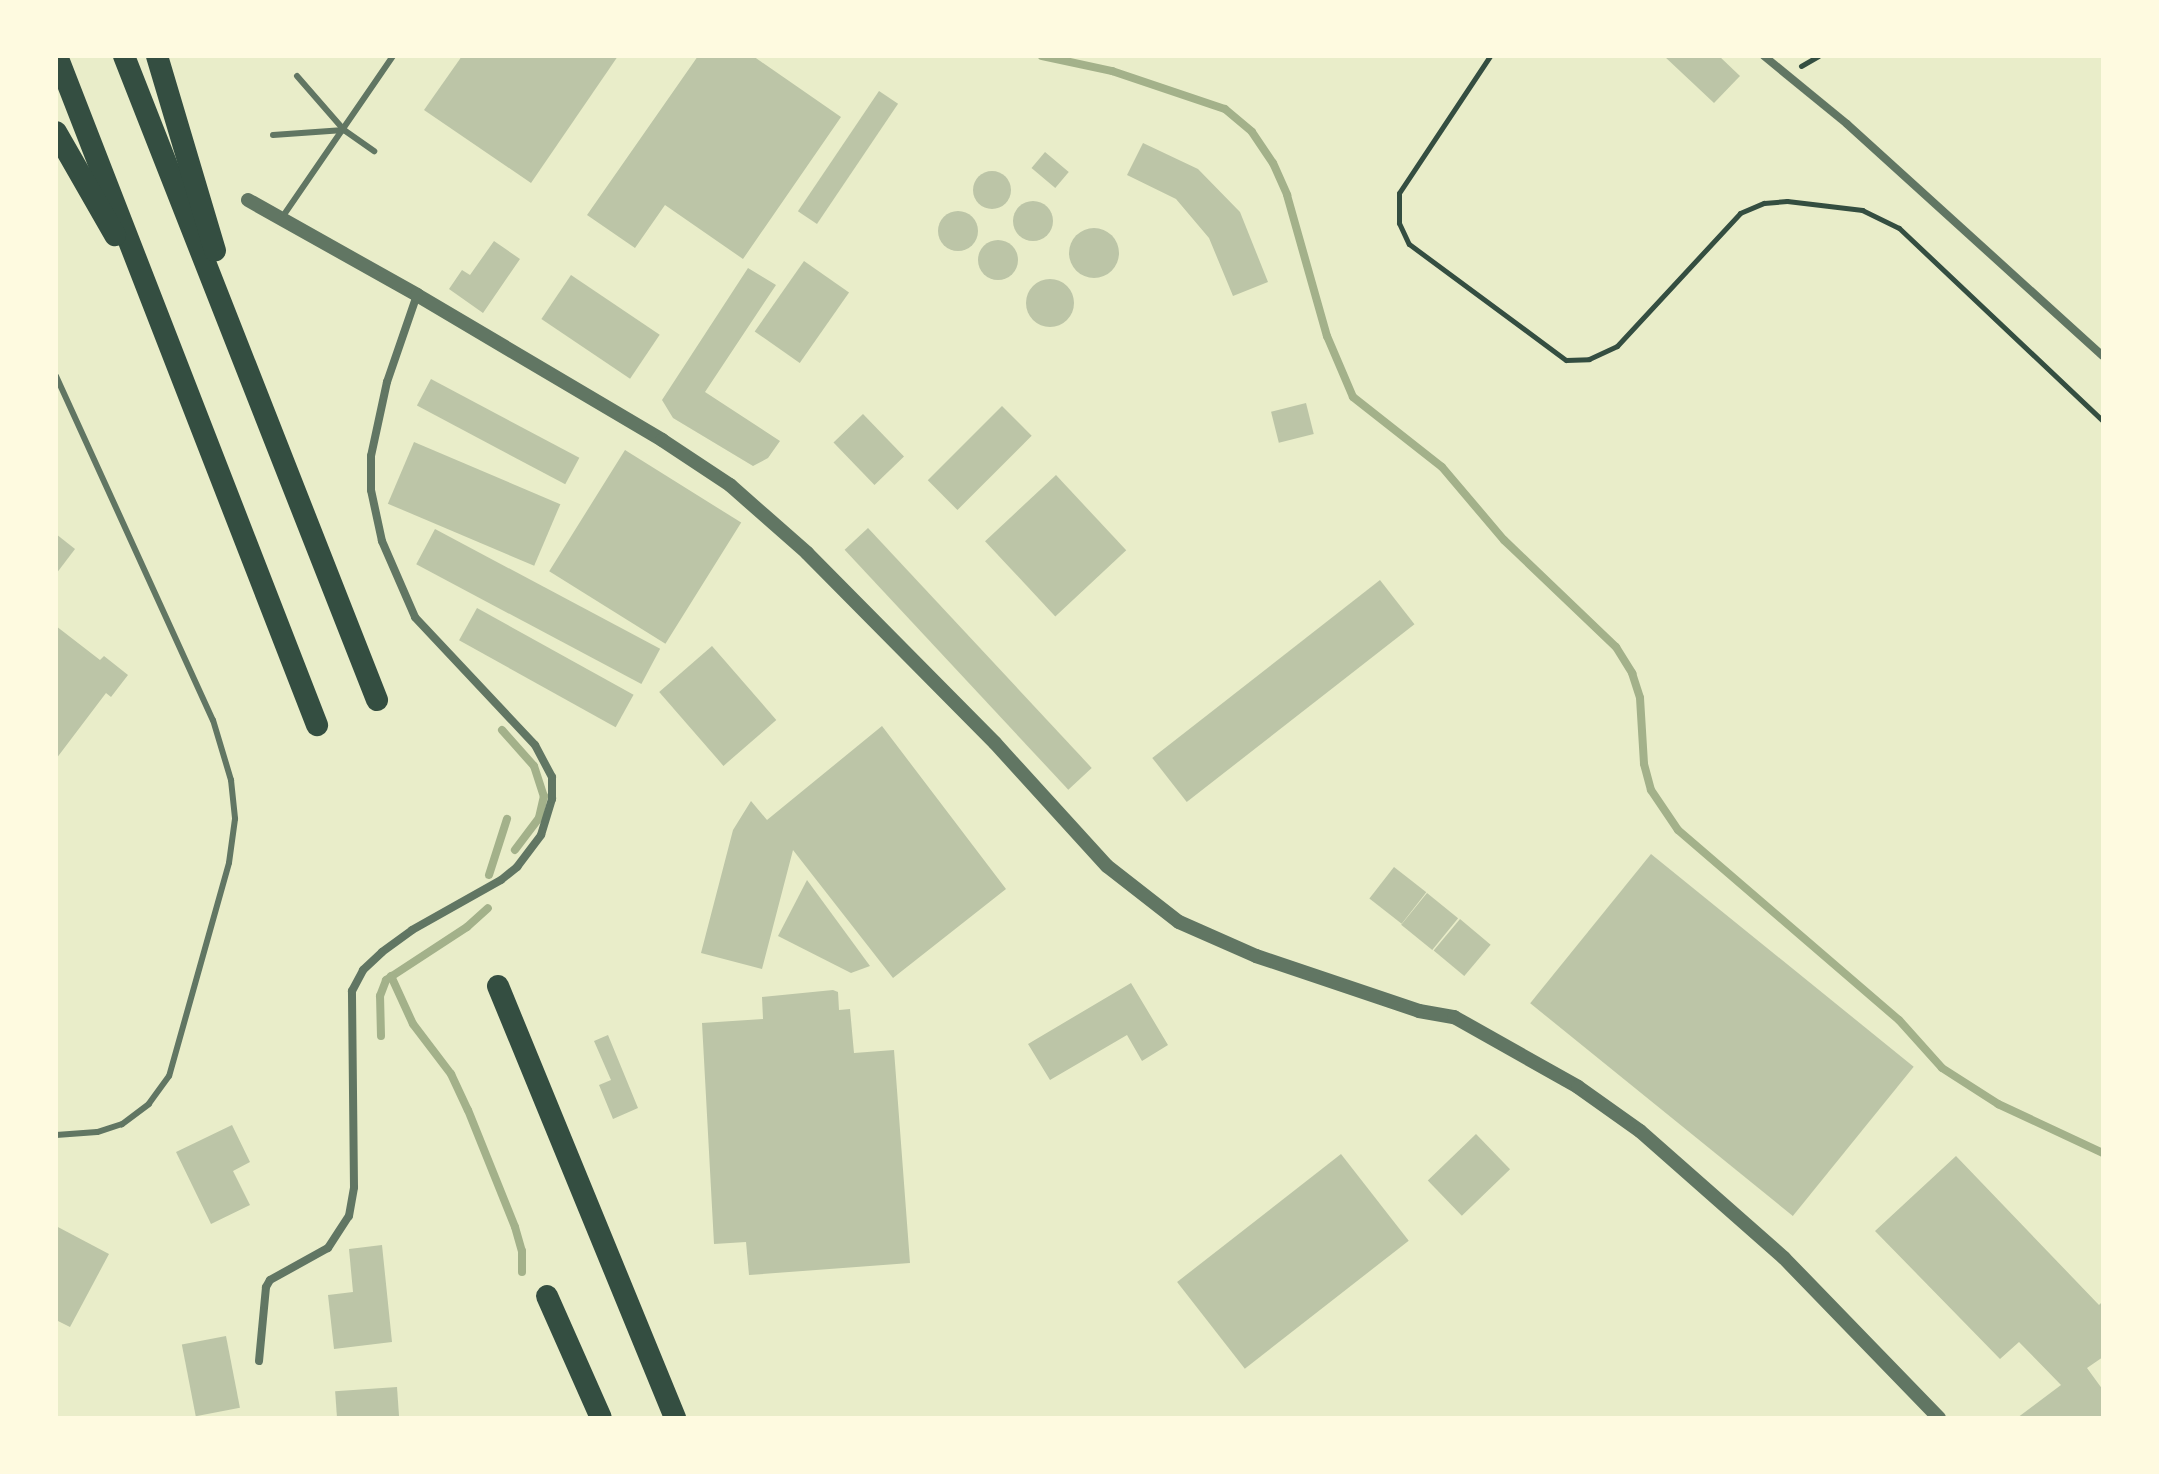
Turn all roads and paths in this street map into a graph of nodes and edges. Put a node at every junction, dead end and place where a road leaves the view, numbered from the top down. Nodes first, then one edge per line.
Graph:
1 (57, 56) edge
2 (124, 56) edge
3 (157, 56) edge
4 (393, 56) edge
5 (1490, 56) edge
6 (1764, 56) edge
7 (297, 76) dead end
8 (344, 130) junction
9 (56, 132) edge
10 (273, 135) dead end
11 (374, 151) dead end
12 (248, 200) dead end
13 (281, 219) junction
14 (417, 295) junction
15 (152, 299) junction
16 (2103, 356) edge
17 (248, 367) junction
18 (56, 376) edge
19 (2103, 421) edge
20 (377, 700) dead end
21 (317, 725) dead end
22 (498, 986) dead end
23 (56, 1135) edge
24 (547, 1296) dead end
25 (259, 1361) dead end
26 (601, 1418) edge
27 (675, 1418) edge
28 (1939, 1418) edge

1 - 15 highway
2 - 17 highway
3 - 17 highway
4 - 8 lane
5 - 19 path
6 - 16 street
7 - 8 lane
8 - 10 lane
8 - 11 lane
8 - 13 lane
9 - 15 highway
12 - 13 street
13 - 14 street
14 - 25 street
14 - 28 street
15 - 21 highway
17 - 20 highway
18 - 23 lane
22 - 27 highway
24 - 26 highway

